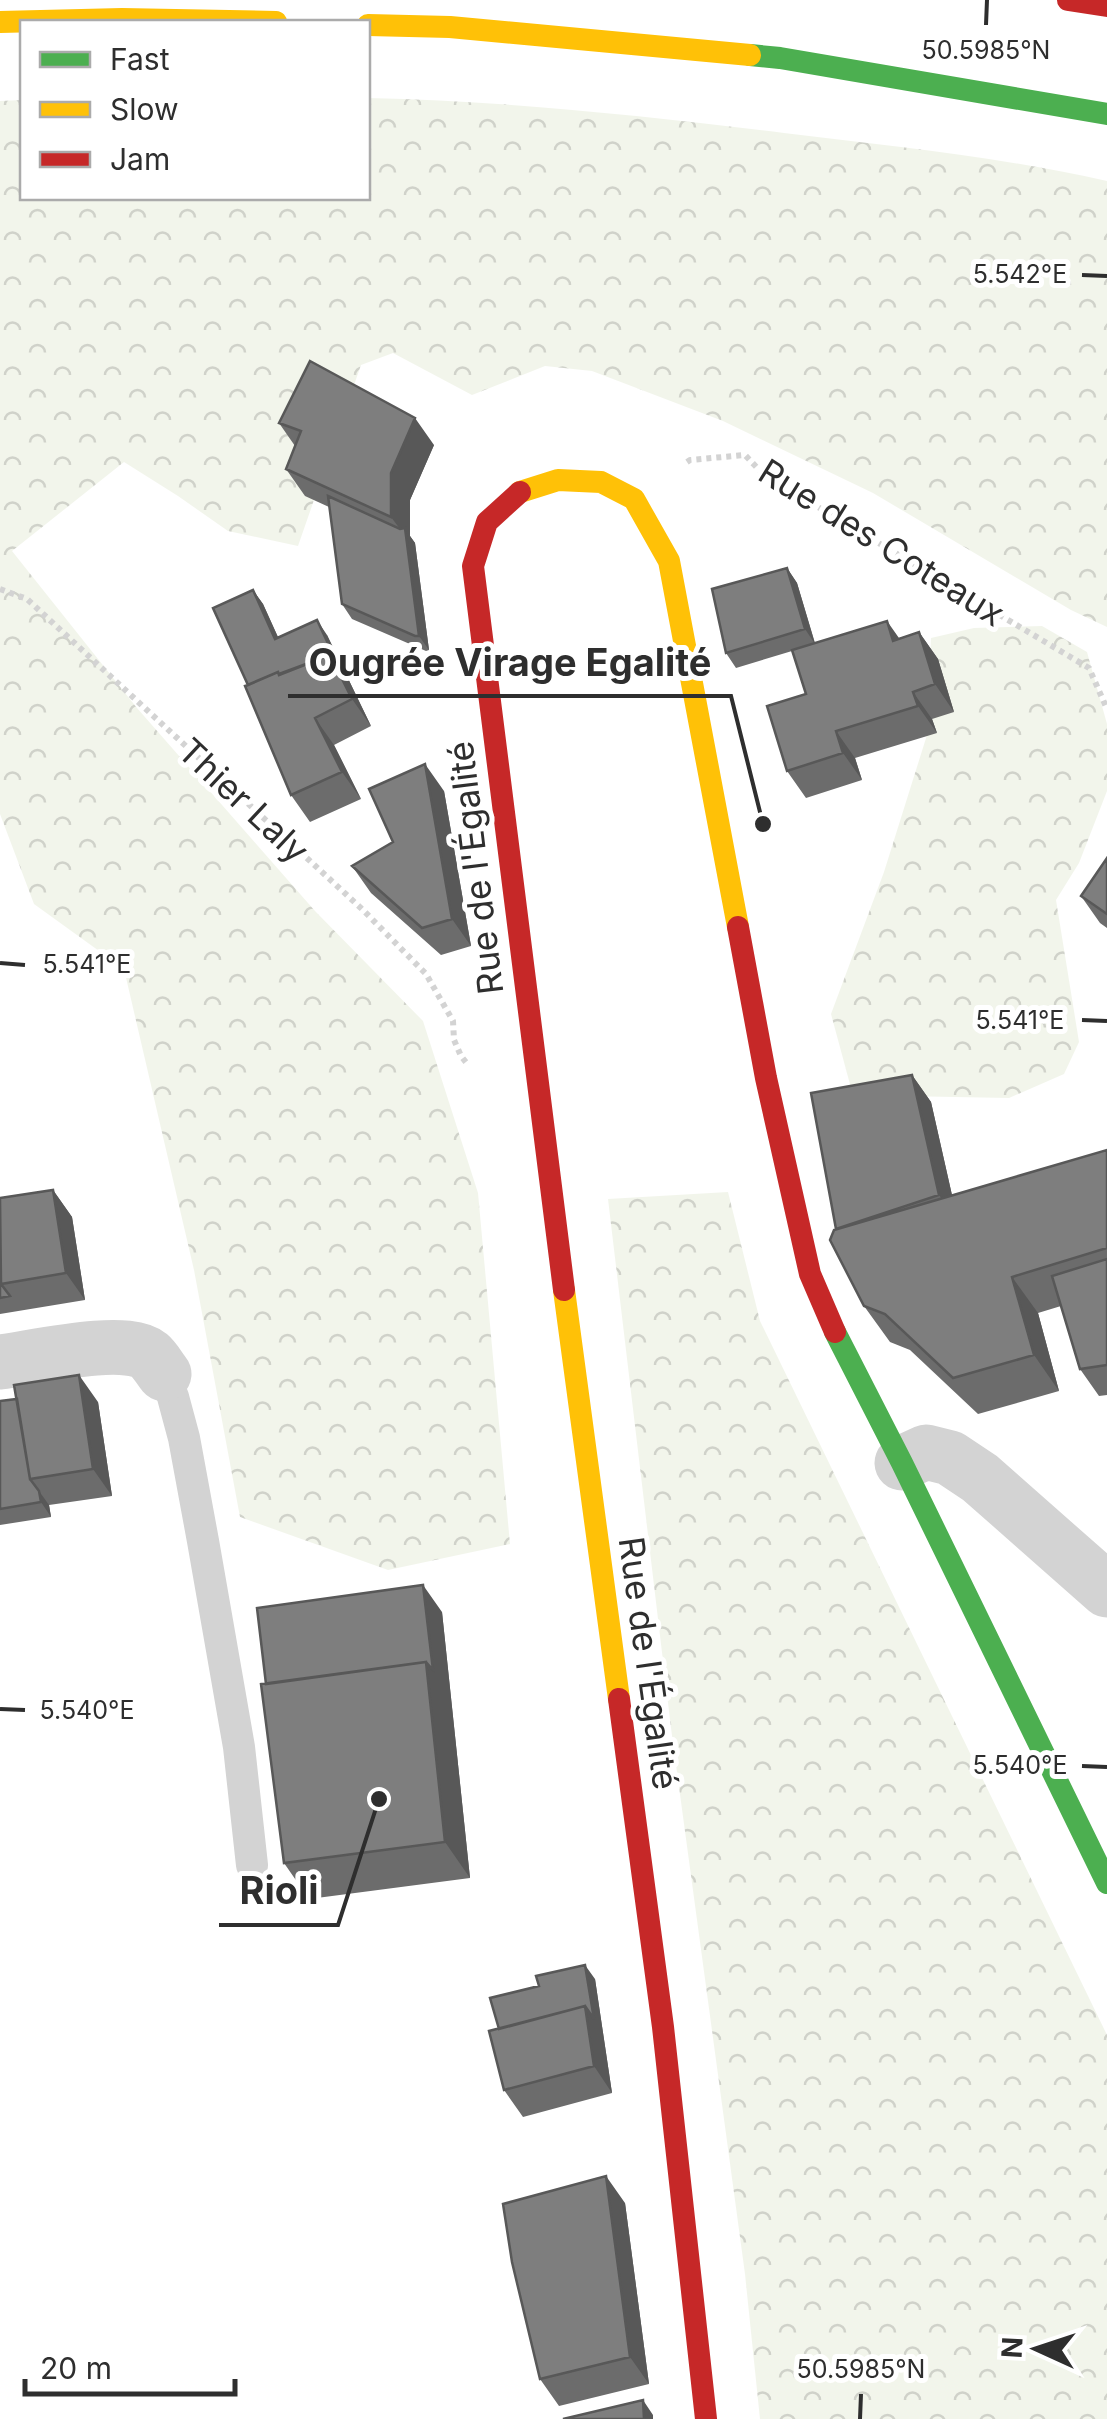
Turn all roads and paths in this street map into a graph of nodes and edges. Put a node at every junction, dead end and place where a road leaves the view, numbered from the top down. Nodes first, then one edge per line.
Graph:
1 (1068, 0) edge
2 (1107, 6) edge
3 (61, 20) edge
4 (199, 20) edge
5 (370, 25) edge
6 (1107, 114) edge
7 (634, 500) junction
8 (0, 589) edge
9 (1107, 708) edge
10 (454, 1040) dead end
11 (0, 1362) edge
12 (164, 1374) joint
13 (902, 1463) junction
14 (1107, 1590) edge
15 (252, 1865) dead end
16 (1107, 1884) edge
17 (706, 2419) edge

1 - 2 main road
3 - 4 main road
5 - 6 main road
7 - 9 path, Rue des Coteaux
7 - 13 main road
7 - 17 main road, Rue de l'Égalité
8 - 10 path, Thier Laly
11 - 12 street
12 - 15 lane
13 - 14 street
13 - 16 main road

